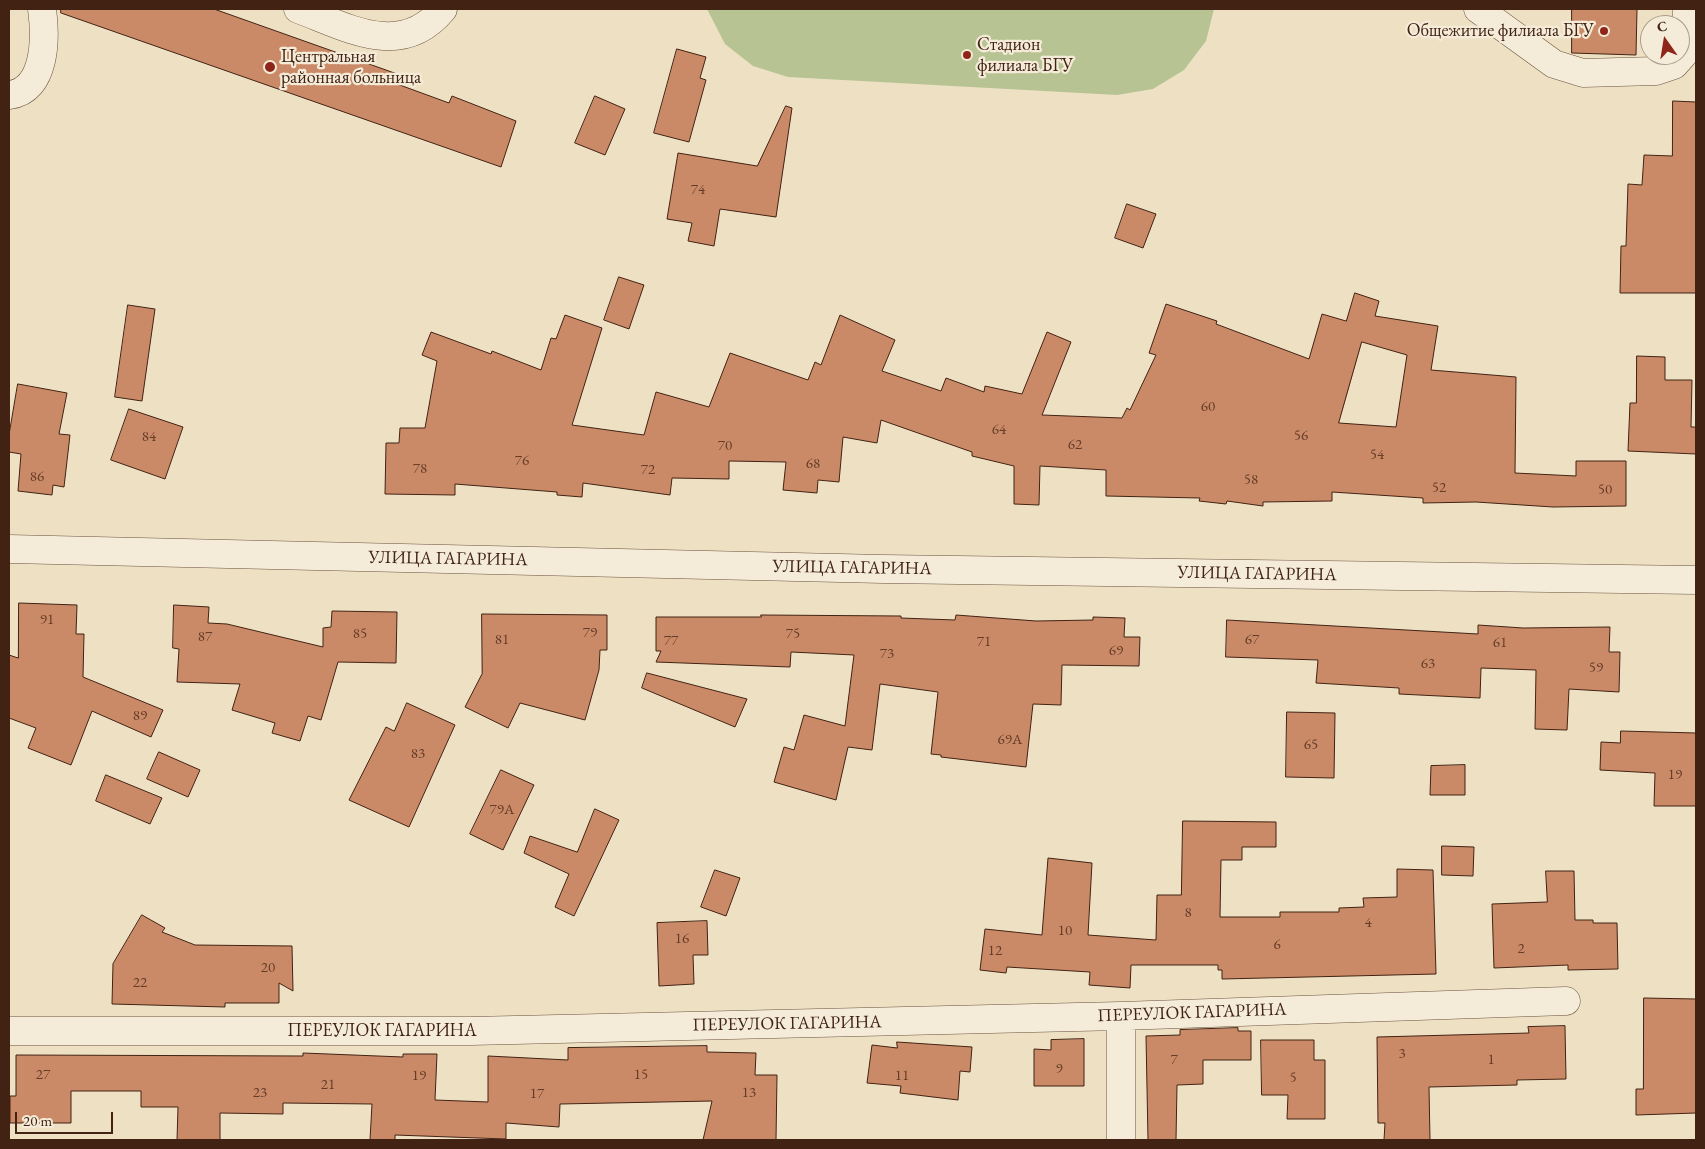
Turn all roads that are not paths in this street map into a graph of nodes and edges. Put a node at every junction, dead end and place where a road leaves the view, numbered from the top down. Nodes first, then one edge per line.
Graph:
1 (42, 9) edge
2 (298, 9) edge
3 (443, 9) edge
4 (1478, 9) edge
5 (1688, 9) edge
6 (9, 95) edge
7 (9, 549) edge
8 (1696, 580) edge
9 (1566, 1001) dead end
10 (1121, 1016) junction
11 (9, 1032) edge
12 (1121, 1140) edge

1 - 6 street
2 - 3 street
4 - 5 street
7 - 8 street, УЛИЦА ГАГАРИНА
9 - 10 street, ПЕРЕУЛОК ГАГАРИНА
10 - 11 street, ПЕРЕУЛОК ГАГАРИНА
10 - 12 street

